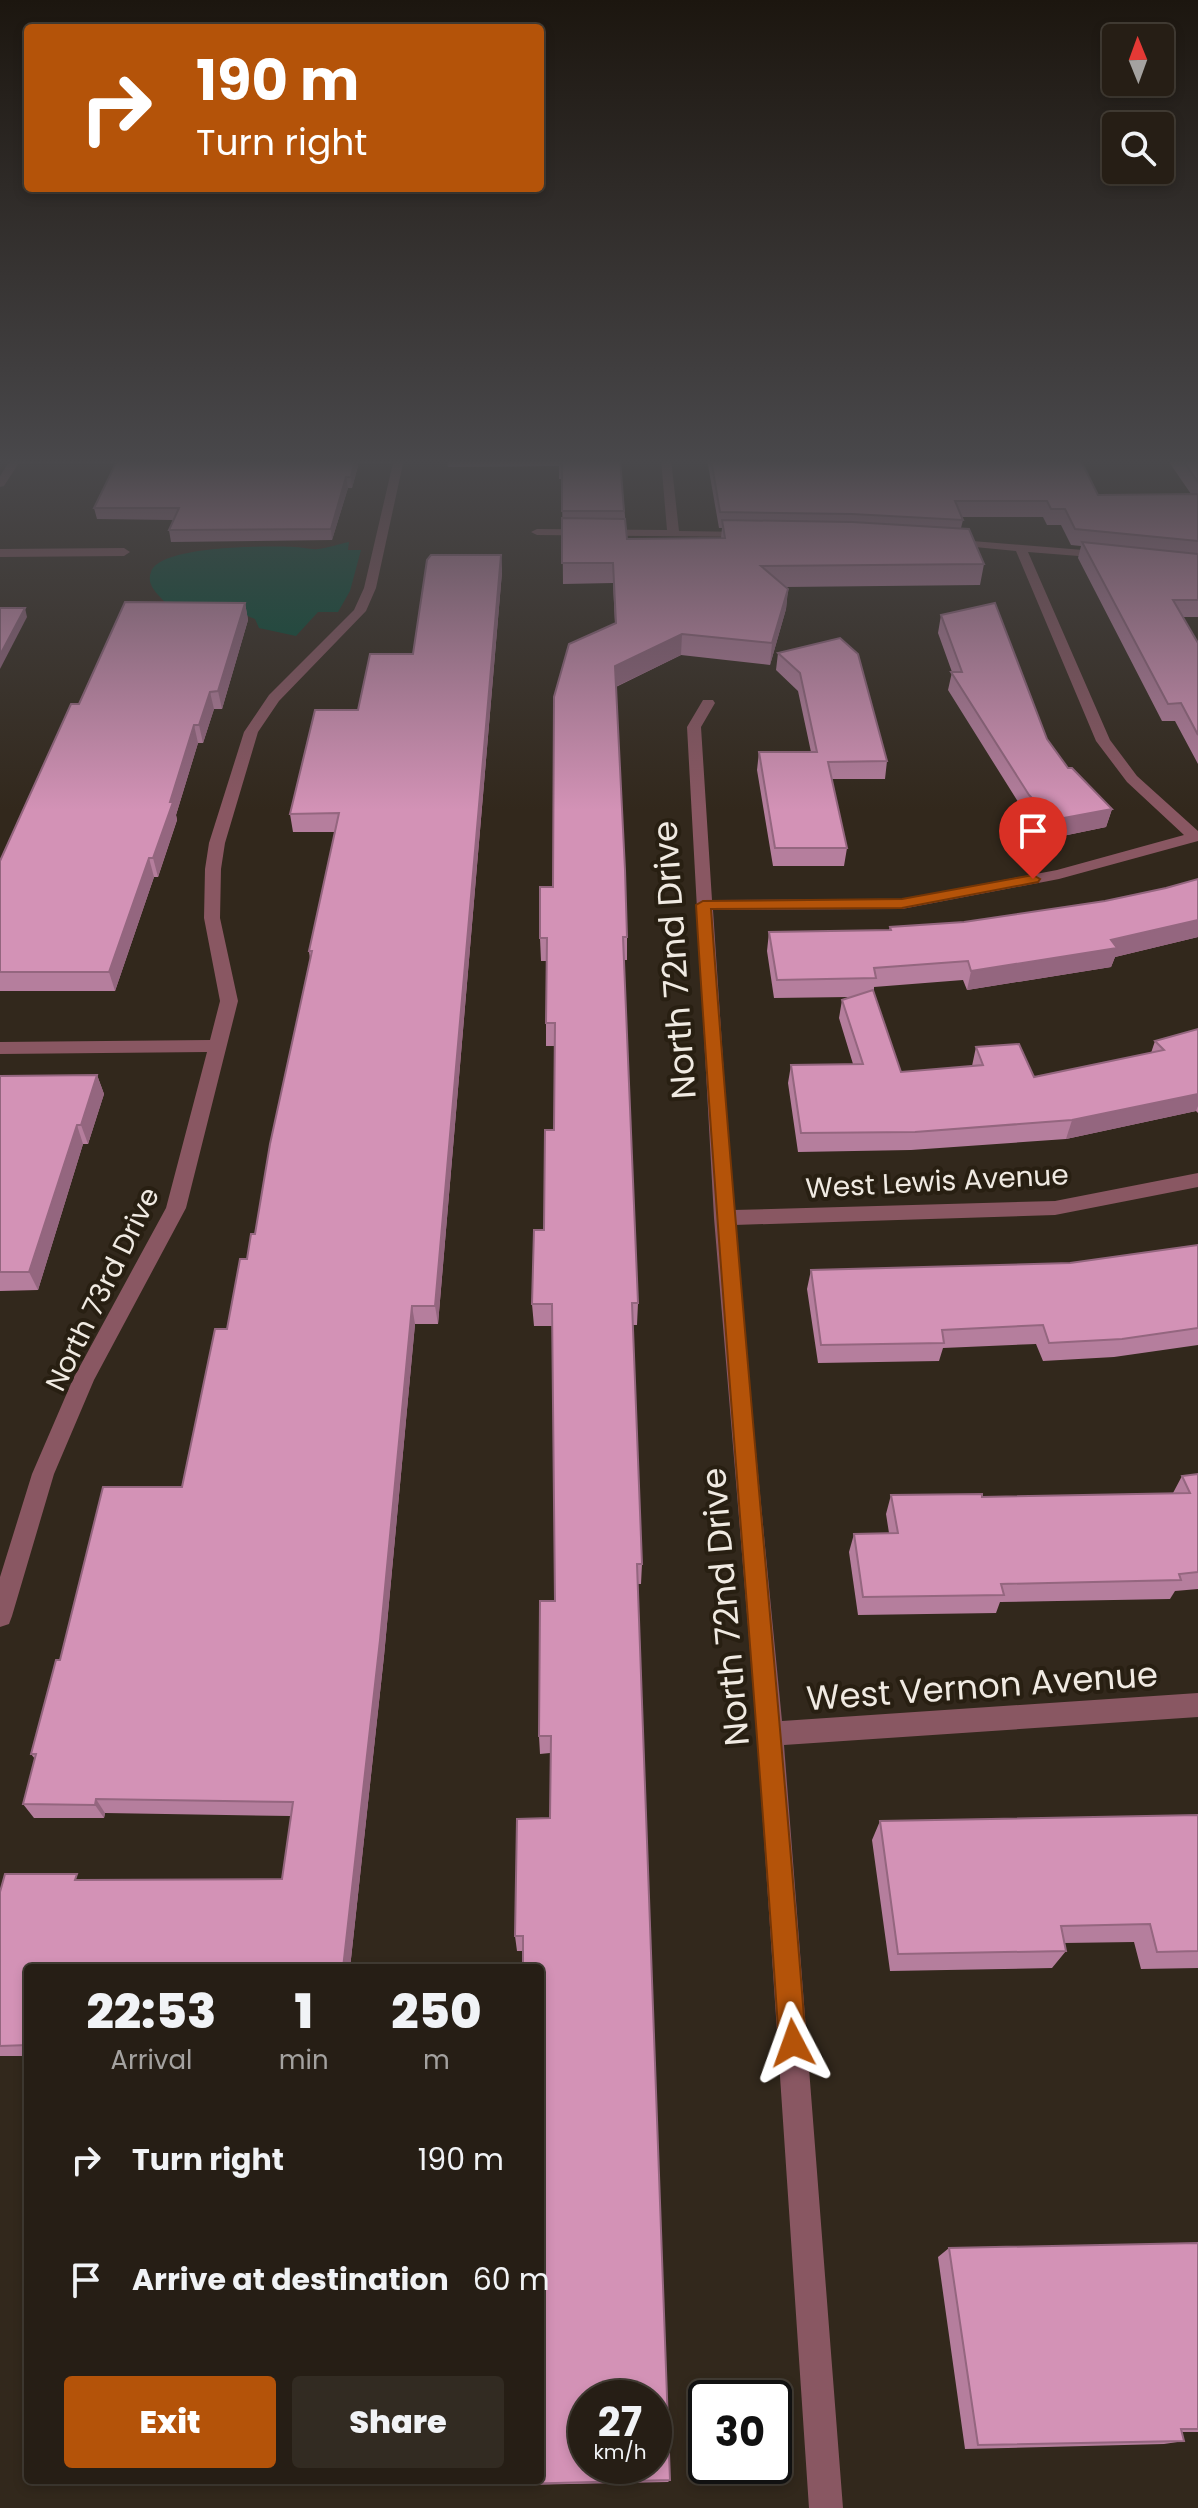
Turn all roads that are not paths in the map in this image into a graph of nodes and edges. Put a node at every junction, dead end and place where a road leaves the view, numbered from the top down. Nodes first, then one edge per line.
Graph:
1 (373, 576) edge
2 (1033, 576) edge
3 (708, 703) dead end
4 (1197, 836) edge
5 (703, 905) junction
6 (218, 1046) junction
7 (0, 1048) edge
8 (1198, 1180) edge
9 (724, 1218) junction
10 (0, 1616) edge
11 (1198, 1705) edge
12 (770, 1734) junction
13 (826, 2508) edge

1 - 6 street, North 73rd Drive
2 - 4 street
3 - 5 street, North 72nd Drive
4 - 5 street
5 - 9 street, North 72nd Drive
6 - 7 street
6 - 10 street, North 73rd Drive
8 - 9 street, West Lewis Avenue
9 - 12 street, North 72nd Drive
11 - 12 street, West Vernon Avenue
12 - 13 street, North 72nd Drive

